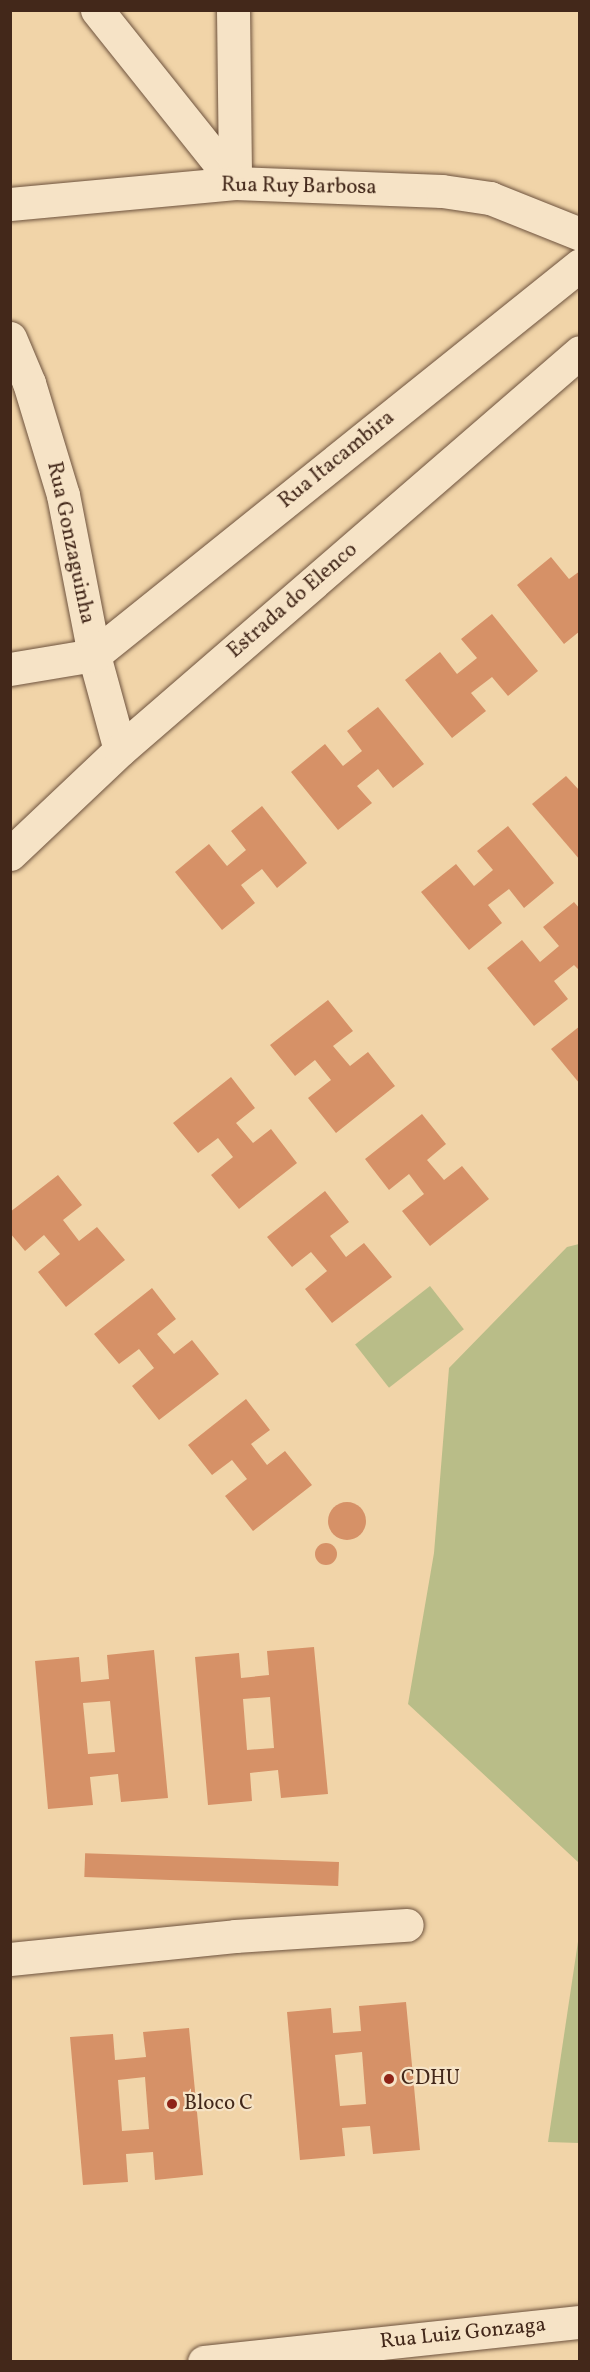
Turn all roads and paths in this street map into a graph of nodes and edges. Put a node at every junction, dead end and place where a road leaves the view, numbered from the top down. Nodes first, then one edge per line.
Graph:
1 (97, 10) edge
2 (233, 10) edge
3 (235, 183) junction
4 (10, 204) edge
5 (579, 234) edge
6 (579, 265) edge
7 (10, 338) edge
8 (579, 352) edge
9 (94, 655) junction
10 (10, 669) edge
11 (120, 750) junction
12 (10, 854) edge
13 (407, 1925) dead end
14 (10, 1959) edge
15 (579, 2322) edge
16 (204, 2361) edge

1 - 3 street
2 - 3 street
3 - 4 street, Rua Ruy Barbosa
3 - 5 street, Rua Ruy Barbosa
6 - 9 street, Rua Itacambira
7 - 9 street, Rua Gonzaguinha
8 - 11 street, Estrada do Elenco
9 - 10 street
9 - 11 street, Rua Gonzaguinha
11 - 12 street, Estrada do Elenco
13 - 14 street
15 - 16 street, Rua Luiz Gonzaga

